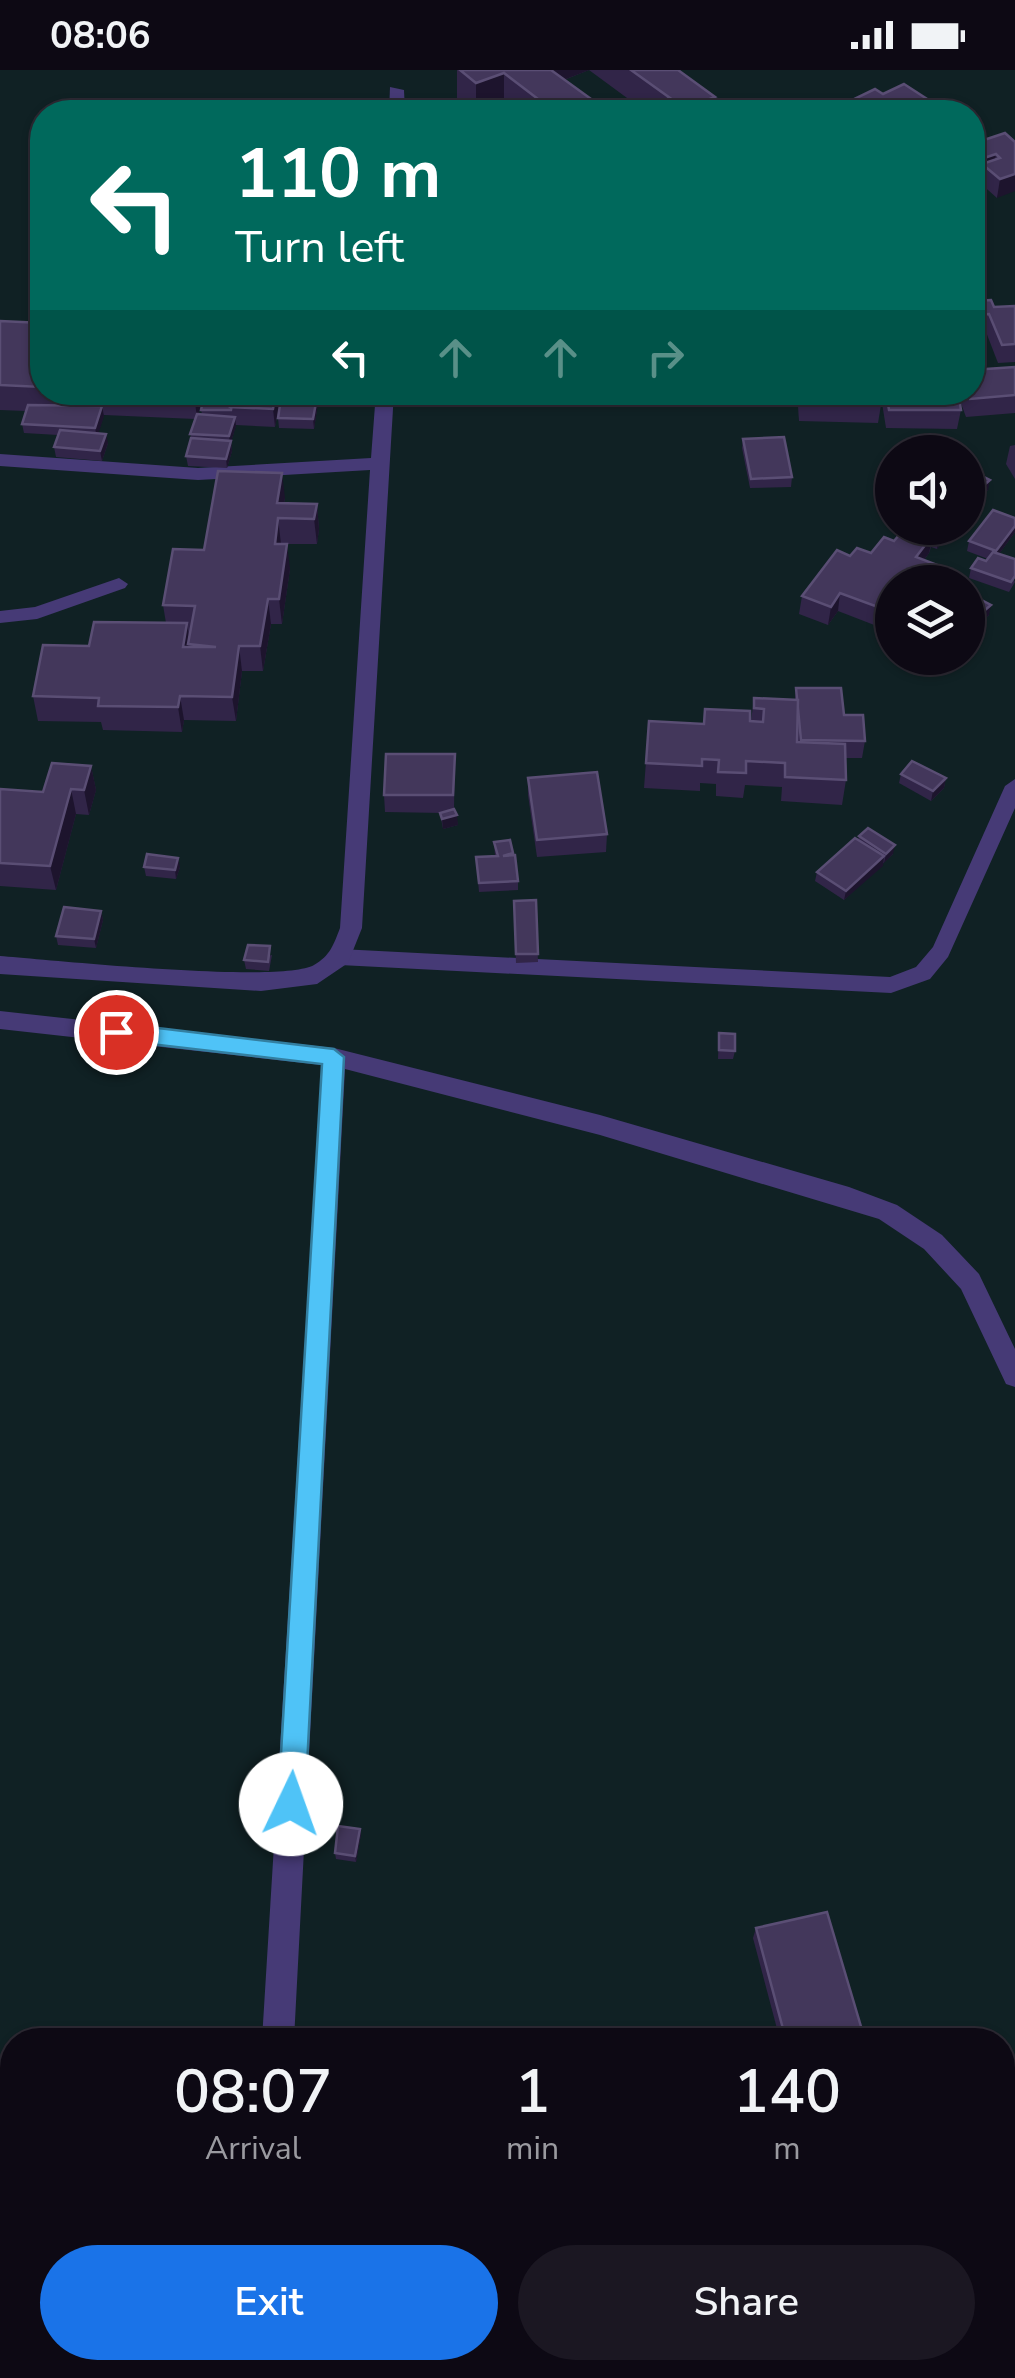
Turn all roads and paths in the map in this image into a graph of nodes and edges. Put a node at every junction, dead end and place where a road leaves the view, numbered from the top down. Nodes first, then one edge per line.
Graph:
1 (396, 90) dead end
2 (396, 100) edge
3 (384, 405) edge
4 (0, 460) edge
5 (377, 464) junction
6 (119, 584) dead end
7 (0, 617) edge
8 (1015, 786) edge
9 (340, 957) junction
10 (0, 965) edge
11 (0, 1020) edge
12 (334, 1057) junction
13 (1015, 1376) edge
14 (279, 2028) edge

1 - 2 street
3 - 5 street
4 - 5 street
5 - 9 street
6 - 7 lane
8 - 9 lane
9 - 10 street
11 - 12 street
12 - 13 street
12 - 14 street

